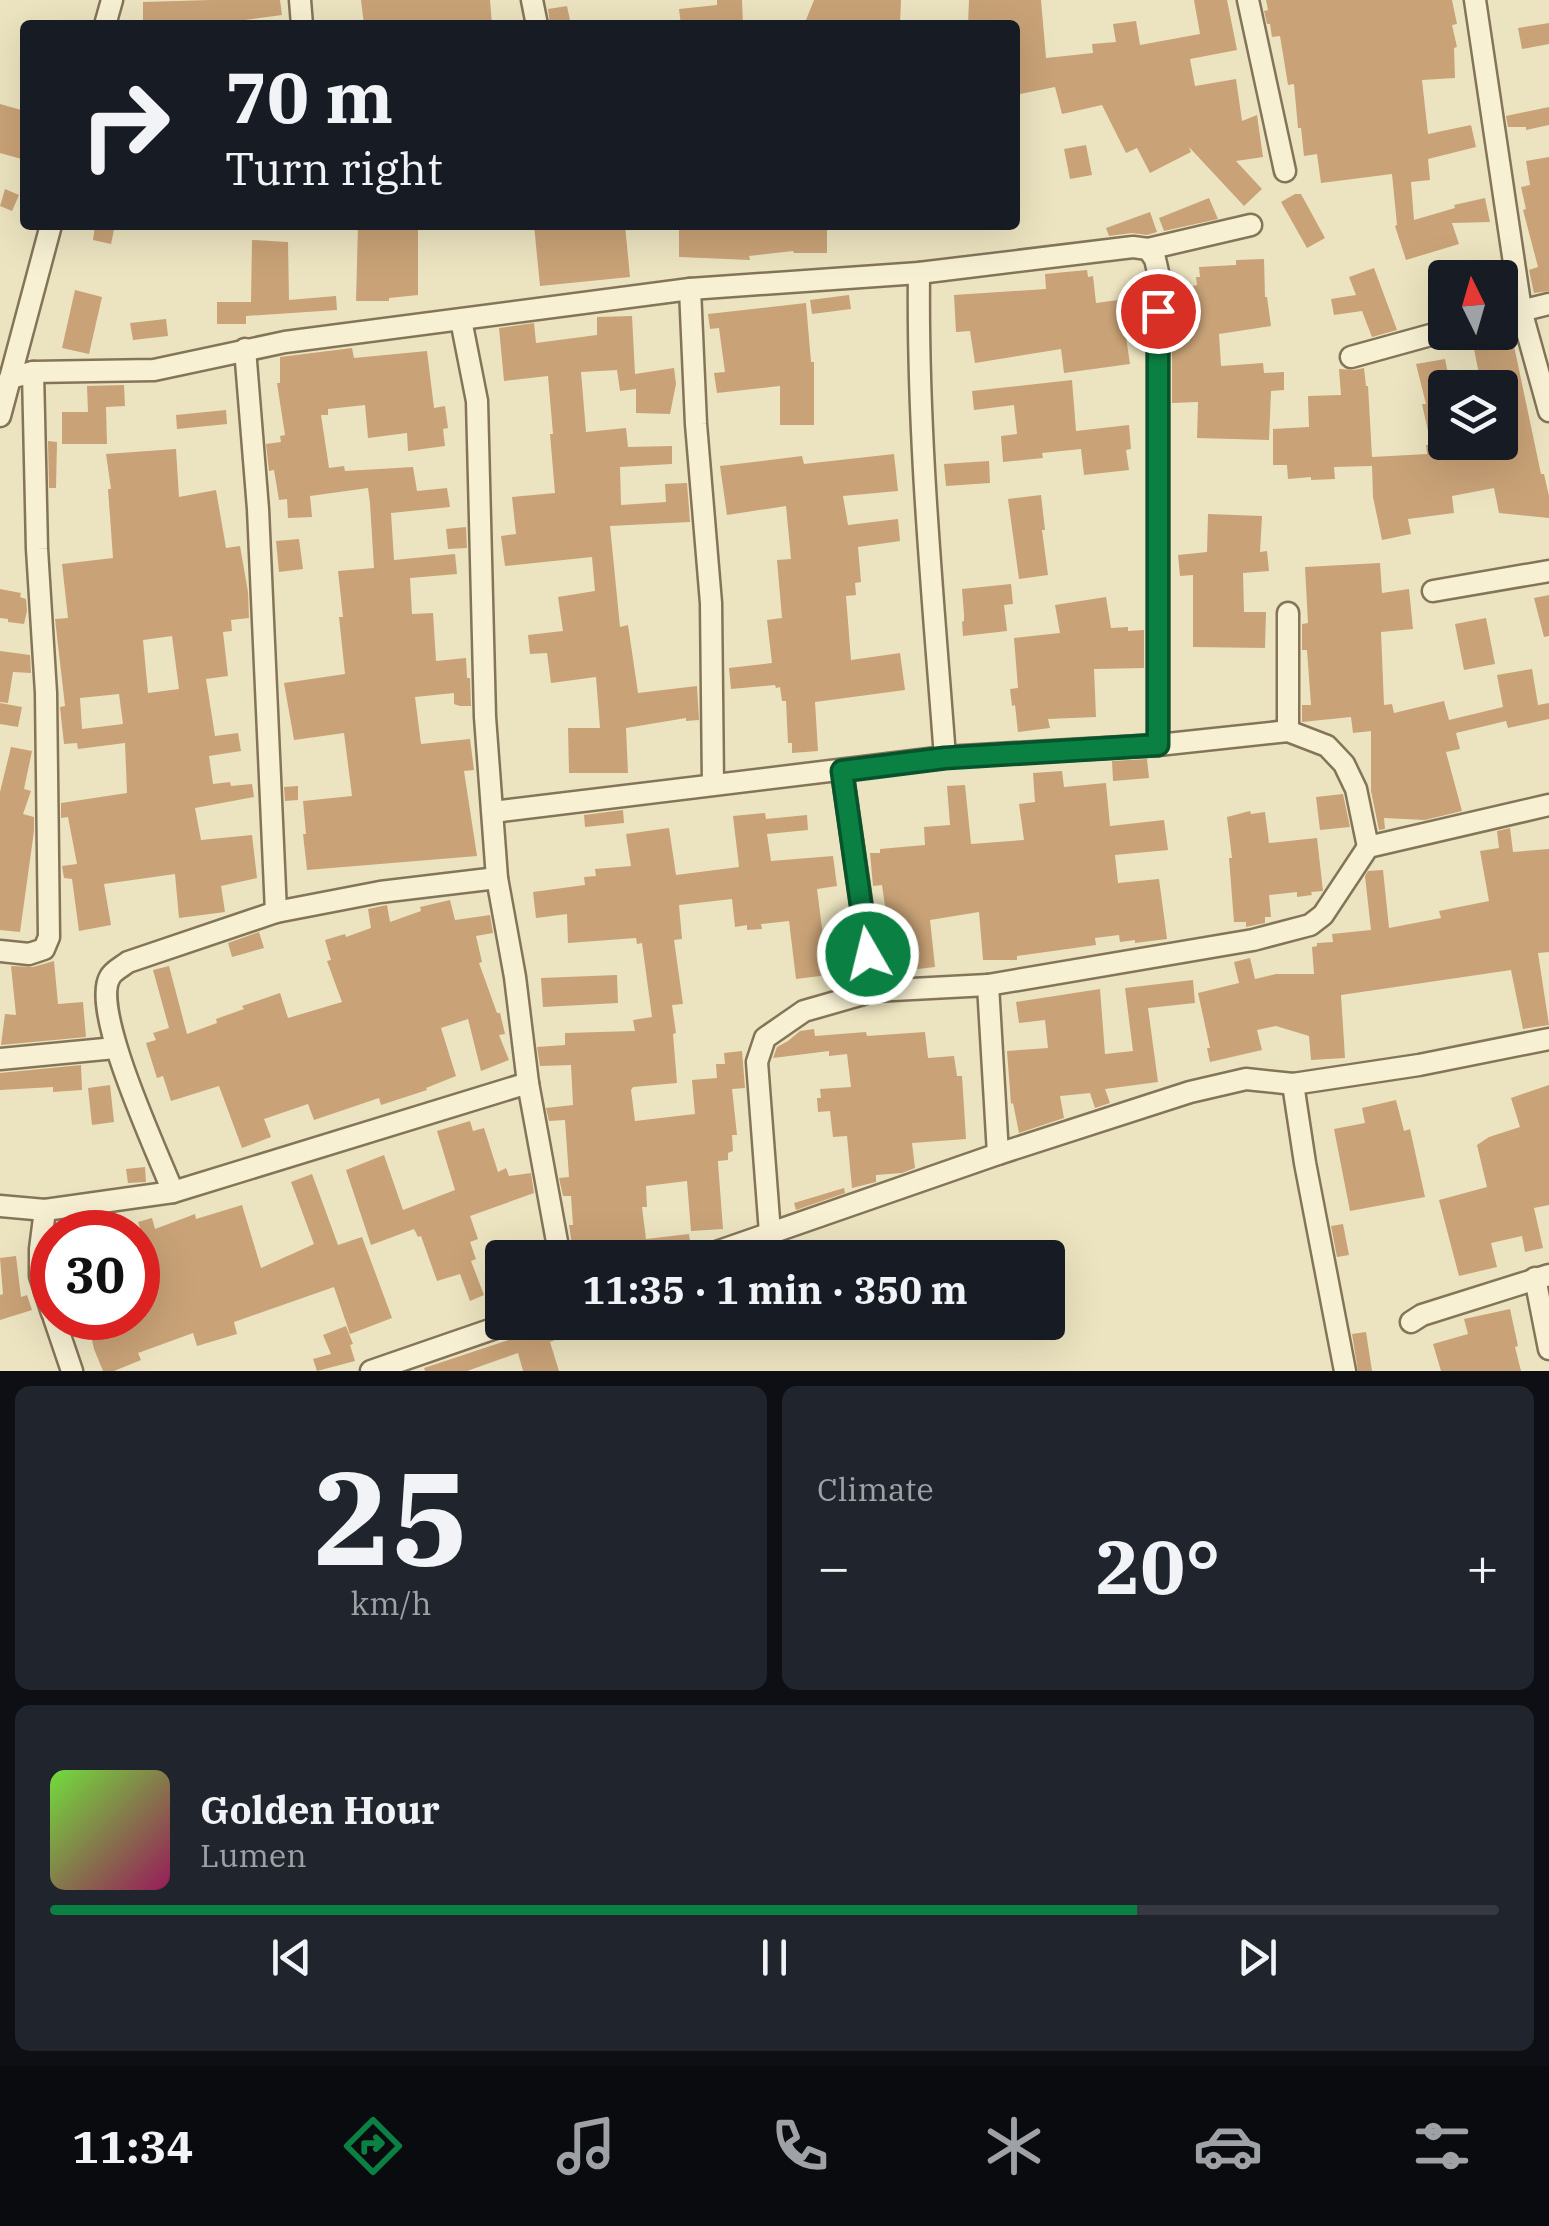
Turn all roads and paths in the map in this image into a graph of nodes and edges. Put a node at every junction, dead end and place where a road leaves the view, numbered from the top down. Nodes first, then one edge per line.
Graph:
1 (1248, 0) edge
2 (1475, 0) edge
3 (1285, 172) dead end
4 (1251, 225) dead end
5 (49, 230) edge
6 (1148, 249) junction
7 (1504, 260) edge
8 (919, 274) junction
9 (690, 290) junction
10 (1549, 304) edge
11 (1518, 311) edge
12 (462, 320) junction
13 (1518, 333) edge
14 (1428, 336) edge
15 (245, 350) junction
16 (1351, 357) dead end
17 (32, 372) junction
18 (10, 378) junction
19 (1549, 411) edge
20 (0, 416) edge
21 (1549, 571) edge
22 (1433, 591) dead end
23 (1288, 613) dead end
24 (1288, 731) junction
25 (1158, 745) junction
26 (945, 758) junction
27 (842, 771) junction
28 (712, 784) junction
29 (1549, 805) edge
30 (493, 812) junction
31 (1368, 847) junction
32 (497, 878) junction
33 (276, 912) junction
34 (0, 951) edge
35 (988, 984) junction
36 (874, 991) junction
37 (1549, 1039) edge
38 (116, 1048) junction
39 (0, 1059) edge
40 (528, 1083) junction
41 (1293, 1084) junction
42 (998, 1154) junction
43 (173, 1192) junction
44 (0, 1206) edge
45 (45, 1210) joint
46 (770, 1233) junction
47 (557, 1240) edge
48 (750, 1240) edge
49 (1542, 1276) edge
50 (1411, 1322) dead end
51 (485, 1332) edge
52 (61, 1340) edge
53 (1549, 1349) edge
54 (72, 1371) edge
55 (371, 1371) edge
56 (1345, 1371) edge

1 - 3 street
2 - 7 street
4 - 6 street
5 - 18 street
6 - 8 street
6 - 25 street
8 - 9 street
8 - 26 street
9 - 12 street
9 - 28 street
10 - 11 street
12 - 15 street
12 - 30 street
13 - 19 street
14 - 16 street
15 - 17 street
15 - 33 street
17 - 18 street
17 - 34 street
18 - 20 street
21 - 22 street
23 - 24 street
24 - 25 street
24 - 31 street
25 - 26 street
26 - 27 street
27 - 28 street
27 - 36 street
28 - 30 street
29 - 31 street
30 - 32 street
31 - 35 street
32 - 33 street
32 - 40 street
33 - 38 street
35 - 36 street
35 - 42 street
36 - 46 street
37 - 41 street
38 - 39 street
38 - 43 street
40 - 43 street
40 - 47 street
41 - 42 street
41 - 56 street
42 - 46 street
43 - 45 street
44 - 45 street
46 - 48 street
49 - 50 street
49 - 53 street
51 - 55 street
52 - 54 street

